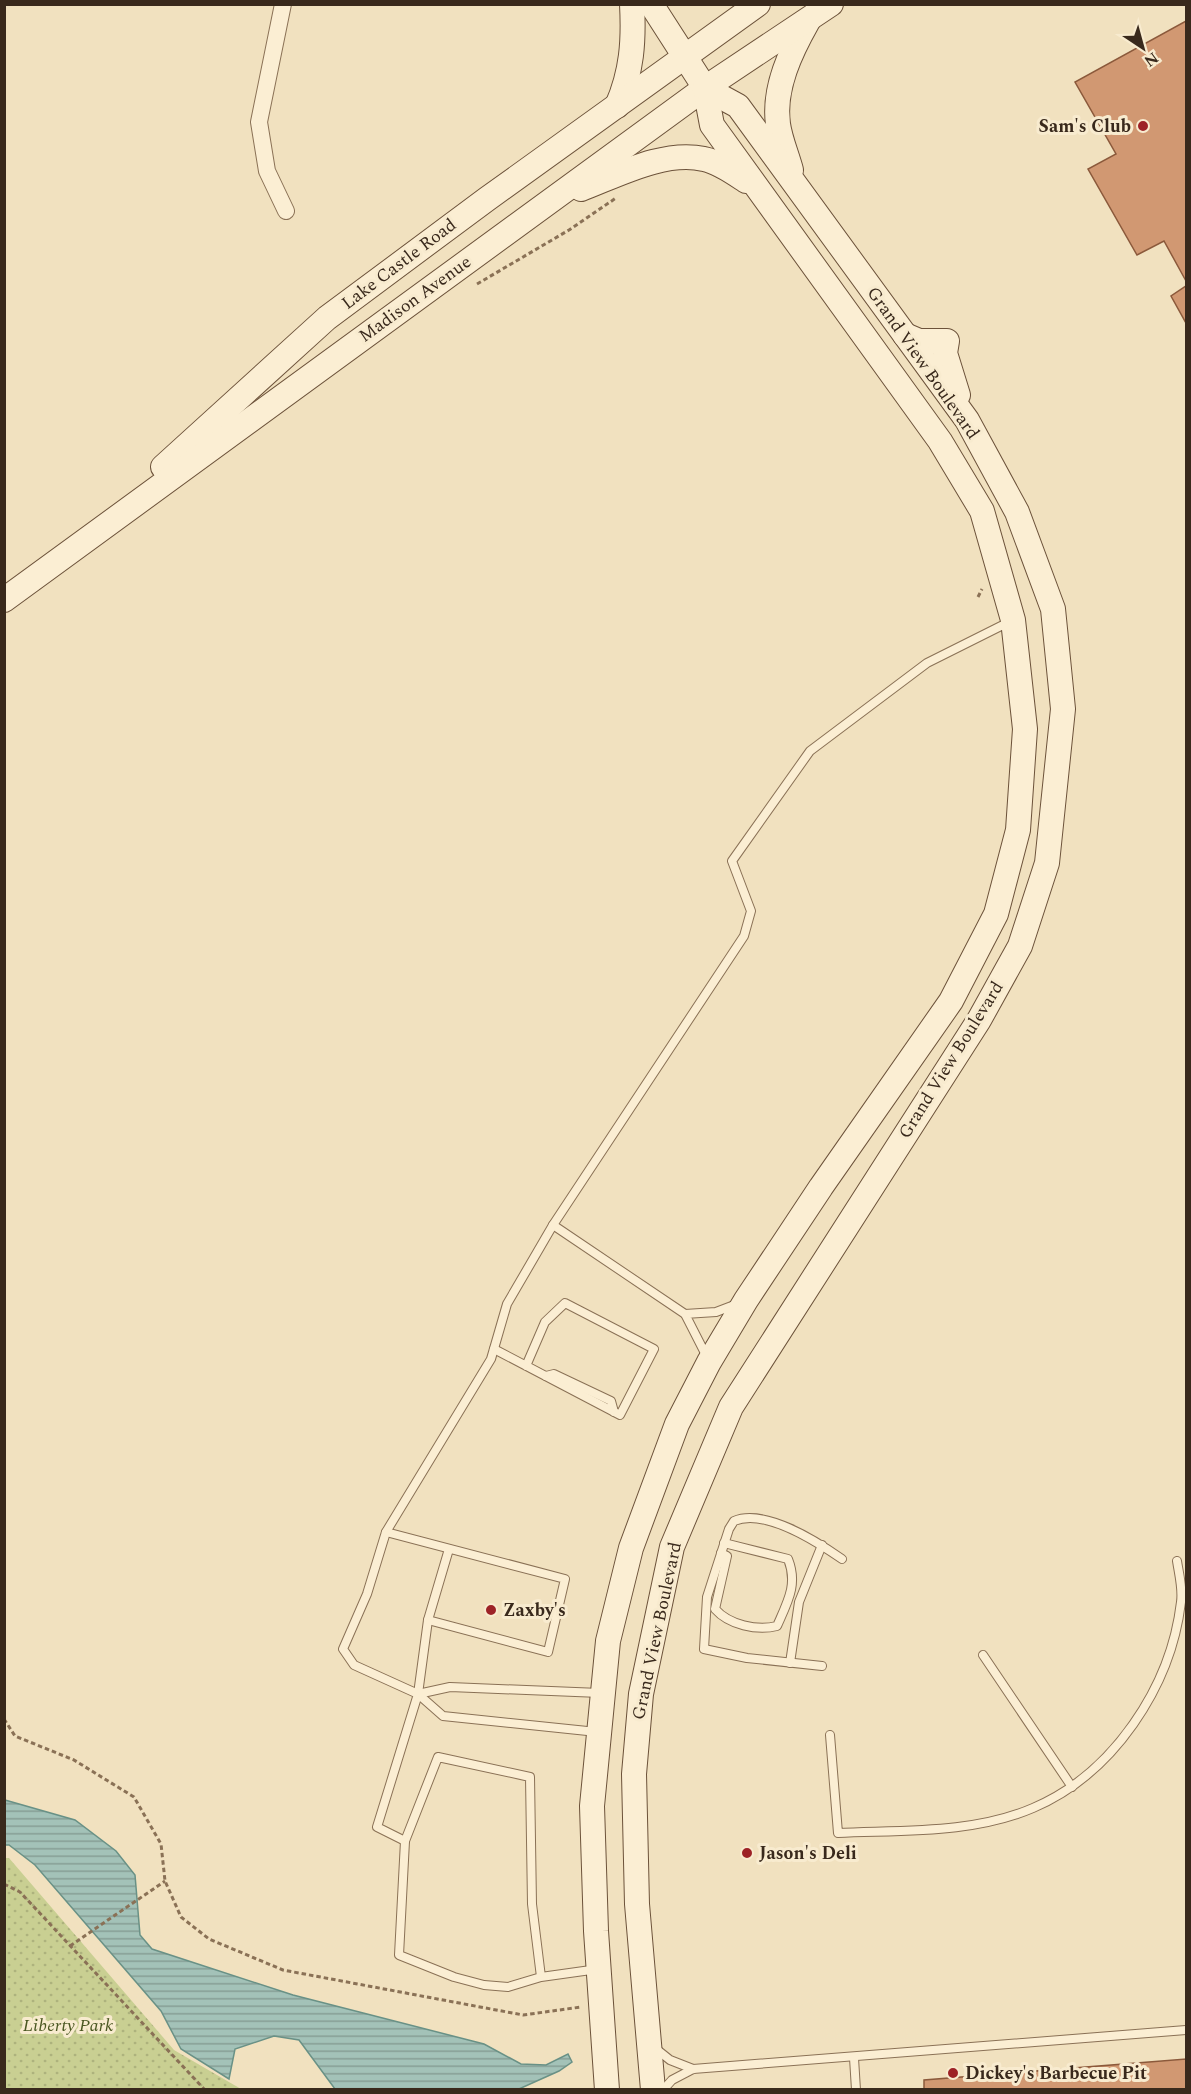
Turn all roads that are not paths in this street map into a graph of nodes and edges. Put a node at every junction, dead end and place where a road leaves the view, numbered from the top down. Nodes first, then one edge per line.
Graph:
1 (283, 4) edge
2 (632, 4) edge
3 (651, 4) edge
4 (758, 4) edge
5 (831, 4) edge
6 (809, 19) junction
7 (685, 56) junction
8 (705, 88) junction
9 (617, 106) junction
10 (795, 184) junction
11 (757, 190) junction
12 (551, 200) junction
13 (286, 211) dead end
14 (66, 555) junction
15 (4, 600) edge
16 (1013, 620) junction
17 (553, 1225) junction
18 (746, 1300) junction
19 (685, 1314) junction
20 (494, 1349) junction
21 (709, 1362) junction
22 (526, 1366) junction
23 (386, 1532) junction
24 (724, 1543) junction
25 (822, 1545) junction
26 (448, 1549) junction
27 (721, 1553) junction
28 (842, 1559) dead end
29 (1177, 1561) dead end
30 (428, 1620) junction
31 (983, 1655) dead end
32 (790, 1663) junction
33 (822, 1666) dead end
34 (602, 1693) junction
35 (418, 1694) junction
36 (597, 1732) junction
37 (830, 1735) dead end
38 (1072, 1787) junction
39 (405, 1841) junction
40 (598, 1969) junction
41 (541, 1977) junction
42 (1186, 2030) edge
43 (649, 2044) junction
44 (854, 2058) junction
45 (693, 2069) junction
46 (607, 2090) edge
47 (653, 2090) edge
48 (663, 2090) edge
49 (856, 2090) edge

1 - 13 street
2 - 9 main road
3 - 7 main road, Grand View Boulevard
4 - 7 main road, Lake Castle Road
5 - 6 main road, Madison Avenue
6 - 8 main road, Madison Avenue
6 - 10 main road
7 - 8 main road, Grand View Boulevard
7 - 9 main road, Lake Castle Road
8 - 10 main road, Grand View Boulevard
8 - 11 main road, Grand View Boulevard
8 - 12 main road, Madison Avenue
9 - 14 main road, Lake Castle Road
10 - 43 main road, Grand View Boulevard
11 - 12 main road
11 - 16 main road, Grand View Boulevard
12 - 14 main road, Madison Avenue
14 - 15 main road, Madison Avenue
16 - 17 lane
16 - 18 main road, Grand View Boulevard
17 - 19 lane
17 - 20 lane
18 - 19 lane
18 - 21 main road, Grand View Boulevard
19 - 21 lane
20 - 22 lane
20 - 23 lane
21 - 34 main road, Grand View Boulevard
22 - 22 lane
23 - 26 lane
23 - 35 lane
24 - 25 lane
24 - 27 lane
24 - 27 lane
25 - 28 lane
25 - 32 lane
26 - 30 lane
26 - 30 lane
27 - 32 lane
29 - 38 lane
30 - 35 lane
31 - 38 lane
32 - 33 lane
34 - 35 lane
34 - 36 main road, Grand View Boulevard
35 - 36 lane
35 - 39 lane
36 - 40 main road, Grand View Boulevard
37 - 38 lane
39 - 41 lane
39 - 41 lane
40 - 41 lane
40 - 46 main road, Grand View Boulevard
42 - 44 lane
43 - 45 lane
43 - 47 main road, Grand View Boulevard
44 - 45 lane
44 - 49 lane
45 - 48 lane

